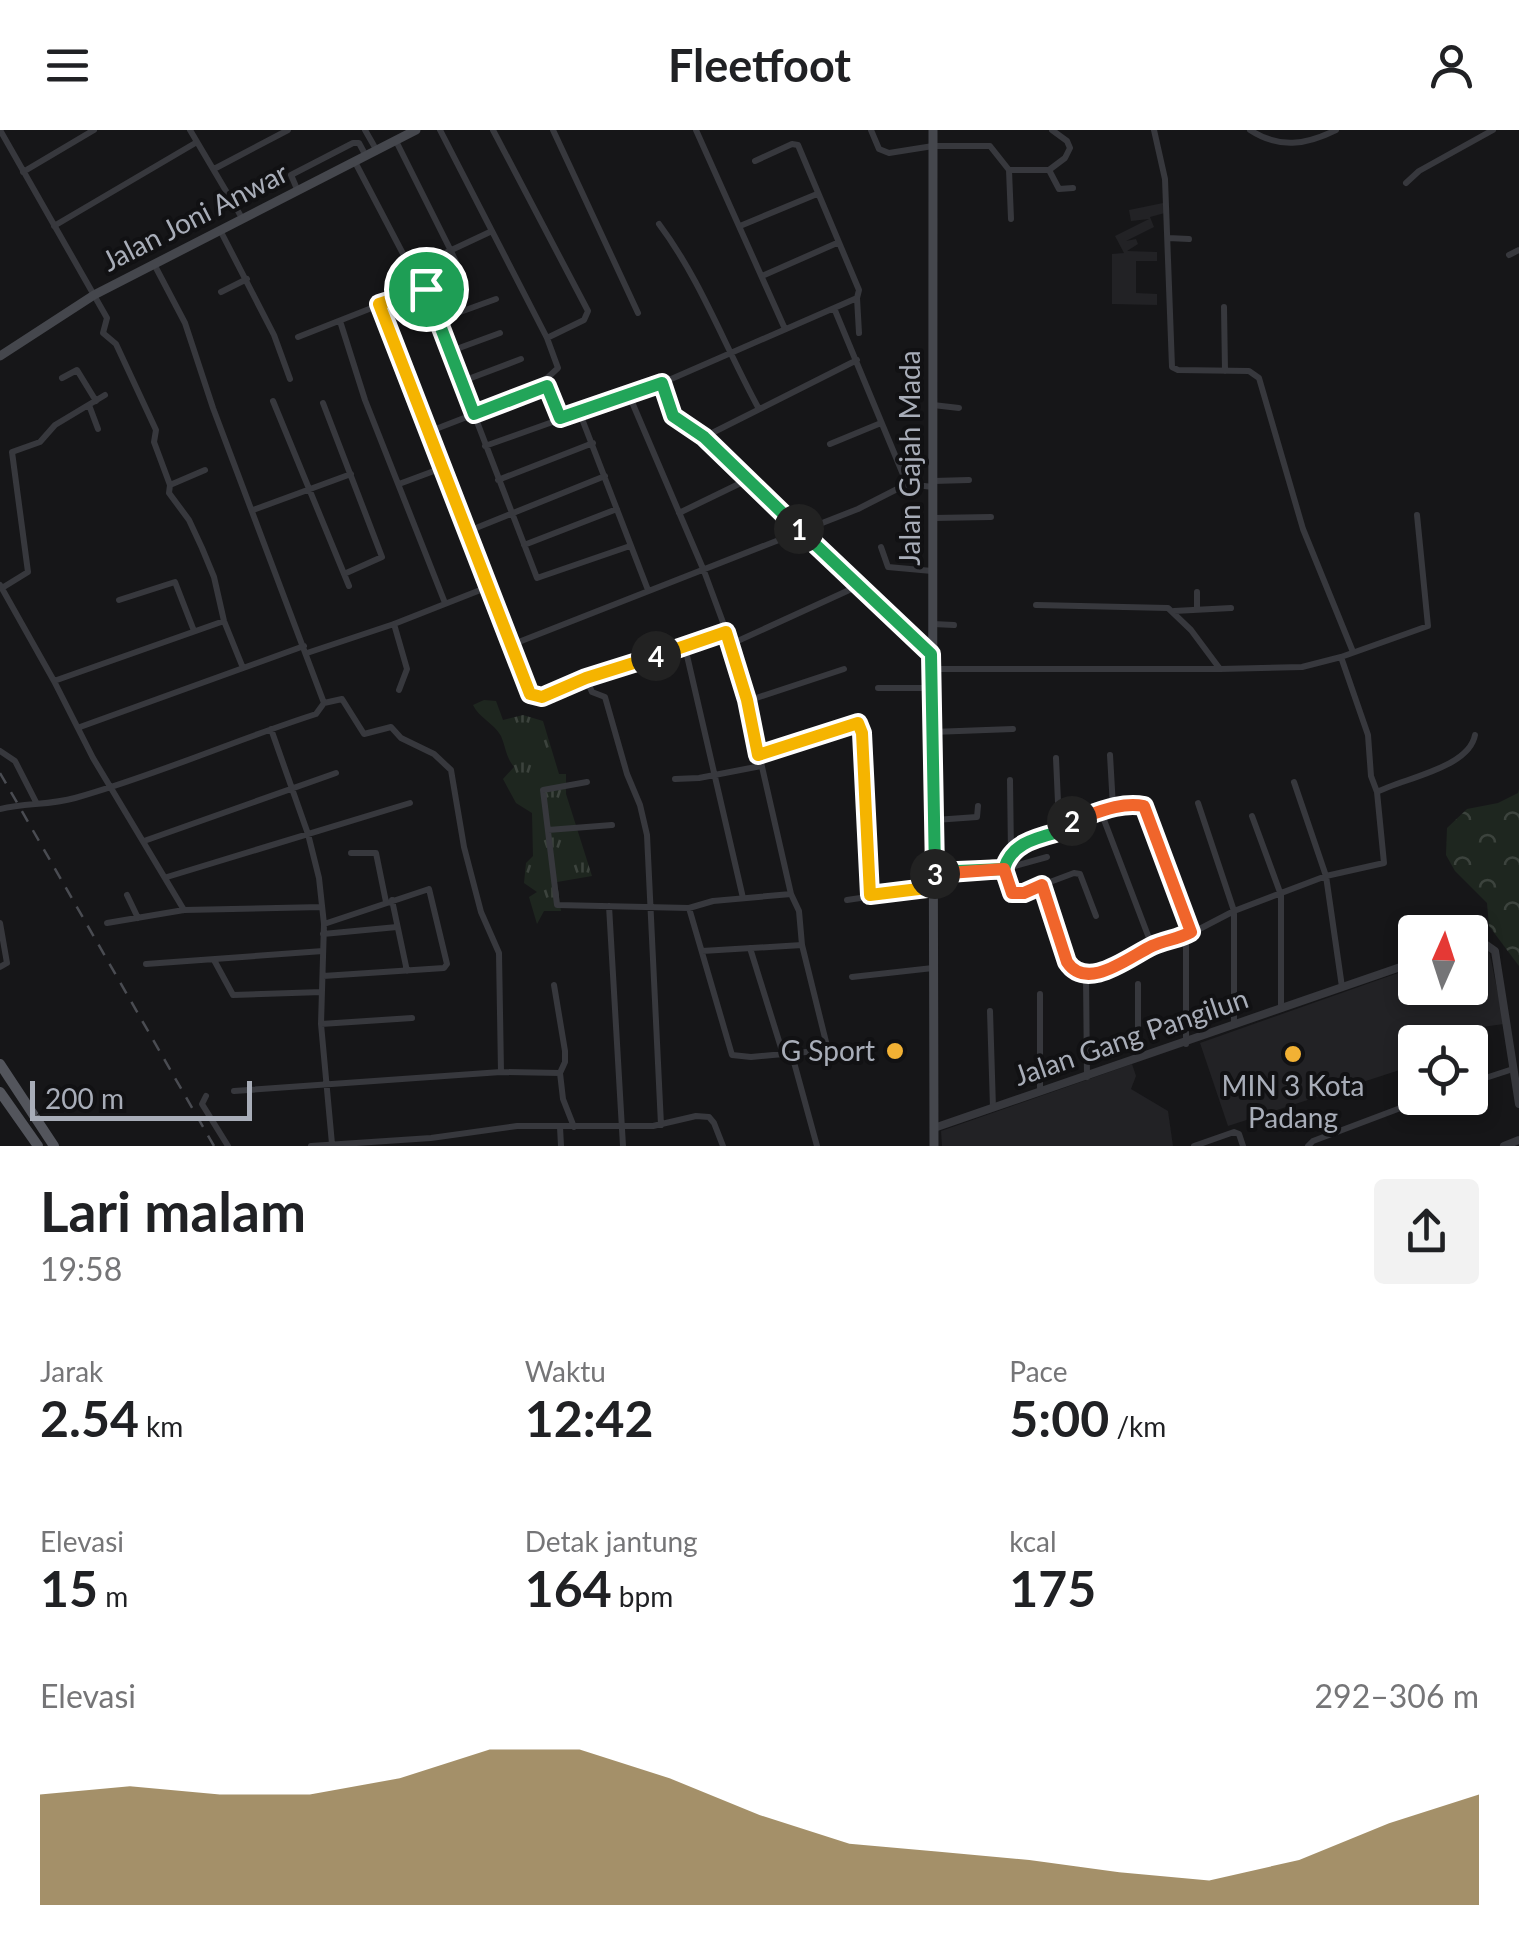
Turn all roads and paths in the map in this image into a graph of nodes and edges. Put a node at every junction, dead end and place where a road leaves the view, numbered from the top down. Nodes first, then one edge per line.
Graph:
1 (0, 130) edge
2 (94, 130) edge
3 (190, 130) edge
4 (263, 130) edge
5 (288, 130) edge
6 (365, 130) edge
7 (416, 130) edge
8 (440, 130) edge
9 (493, 130) edge
10 (553, 130) edge
11 (696, 130) edge
12 (871, 130) edge
13 (933, 130) edge
14 (1052, 130) edge
15 (1154, 130) edge
16 (1250, 130) edge
17 (1336, 130) edge
18 (1493, 130) edge
19 (268, 140) junction
20 (396, 140) junction
21 (197, 142) junction
22 (933, 146) junction
23 (377, 150) junction
24 (366, 156) junction
25 (355, 162) junction
26 (755, 162) dead end
27 (214, 169) junction
28 (1009, 170) junction
29 (1049, 170) junction
30 (23, 172) junction
31 (1406, 183) dead end
32 (1073, 188) dead end
33 (297, 189) junction
34 (817, 194) junction
35 (242, 218) junction
36 (1011, 219) dead end
37 (660, 224) dead end
38 (54, 226) junction
39 (740, 226) junction
40 (220, 230) junction
41 (492, 231) junction
42 (1168, 238) junction
43 (1188, 239) dead end
44 (837, 242) junction
45 (452, 250) junction
46 (1519, 250) edge
47 (1509, 254) dead end
48 (154, 264) junction
49 (762, 276) junction
50 (247, 279) junction
51 (426, 289) junction
52 (221, 292) dead end
53 (94, 294) junction
54 (857, 298) junction
55 (496, 299) dead end
56 (379, 304) junction
57 (1224, 307) dead end
58 (834, 308) junction
59 (638, 313) dead end
60 (340, 320) junction
61 (438, 320) junction
62 (786, 329) junction
63 (500, 333) dead end
64 (859, 333) dead end
65 (298, 338) dead end
66 (547, 338) junction
67 (450, 352) junction
68 (729, 354) junction
69 (0, 356) edge
70 (522, 359) dead end
71 (857, 360) junction
72 (1225, 371) junction
73 (62, 378) dead end
74 (290, 380) dead end
75 (463, 381) junction
76 (662, 383) junction
77 (547, 386) junction
78 (628, 395) junction
79 (105, 396) dead end
80 (273, 401) dead end
81 (92, 403) junction
82 (322, 403) dead end
83 (932, 405) junction
84 (959, 408) dead end
85 (759, 409) junction
86 (579, 411) junction
87 (474, 414) junction
88 (560, 418) junction
89 (881, 422) junction
90 (98, 429) dead end
91 (428, 432) junction
92 (704, 437) junction
93 (592, 443) junction
94 (830, 444) dead end
95 (485, 446) junction
96 (442, 468) junction
97 (204, 470) dead end
98 (351, 474) junction
99 (605, 476) junction
100 (498, 480) junction
101 (747, 480) junction
102 (969, 480) dead end
103 (399, 484) junction
104 (907, 484) junction
105 (933, 484) junction
106 (170, 485) junction
107 (310, 490) junction
108 (617, 509) junction
109 (253, 510) junction
110 (679, 512) junction
111 (512, 514) junction
112 (1416, 515) dead end
113 (991, 517) dead end
114 (933, 518) junction
115 (800, 531) junction
116 (466, 532) junction
117 (524, 545) junction
118 (630, 546) junction
119 (881, 547) dead end
120 (704, 571) junction
121 (932, 571) junction
122 (344, 574) junction
123 (349, 586) dead end
124 (858, 586) junction
125 (1, 587) edge
126 (488, 588) junction
127 (648, 590) junction
128 (1197, 592) dead end
129 (119, 600) dead end
130 (445, 604) junction
131 (1036, 604) dead end
132 (1231, 608) dead end
133 (1196, 609) junction
134 (1174, 611) junction
135 (224, 621) junction
136 (394, 624) junction
137 (932, 624) junction
138 (954, 624) dead end
139 (194, 631) junction
140 (726, 632) junction
141 (731, 644) junction
142 (512, 645) junction
143 (685, 647) junction
144 (306, 650) junction
145 (1353, 652) junction
146 (931, 654) junction
147 (1341, 657) junction
148 (243, 668) junction
149 (1220, 668) junction
150 (844, 669) dead end
151 (931, 669) junction
152 (586, 678) junction
153 (54, 681) junction
154 (878, 688) dead end
155 (932, 688) junction
156 (399, 690) dead end
157 (747, 700) junction
158 (324, 703) junction
159 (79, 727) junction
160 (271, 729) junction
161 (1013, 729) dead end
162 (932, 732) junction
163 (1475, 735) dead end
164 (0, 751) edge
165 (758, 755) junction
166 (1110, 755) dead end
167 (1056, 758) dead end
168 (761, 766) junction
169 (336, 773) dead end
170 (715, 775) junction
171 (675, 779) dead end
172 (1010, 780) dead end
173 (588, 782) dead end
174 (1294, 782) dead end
175 (112, 786) junction
176 (292, 787) junction
177 (1377, 792) junction
178 (36, 802) junction
179 (410, 802) dead end
180 (1198, 803) dead end
181 (978, 806) dead end
182 (1113, 807) junction
183 (0, 809) edge
184 (1101, 812) junction
185 (1252, 816) dead end
186 (935, 820) junction
187 (1059, 824) junction
188 (612, 825) dead end
189 (548, 830) junction
190 (308, 834) junction
191 (144, 840) junction
192 (351, 853) dead end
193 (1010, 854) junction
194 (1047, 857) dead end
195 (1004, 869) junction
196 (935, 872) junction
197 (1326, 876) junction
198 (167, 877) junction
199 (1042, 885) junction
200 (935, 887) junction
201 (791, 894) junction
202 (127, 895) dead end
203 (870, 895) junction
204 (1282, 895) junction
205 (743, 898) junction
206 (847, 900) dead end
207 (389, 901) junction
208 (322, 906) junction
209 (610, 906) junction
210 (649, 907) junction
211 (689, 908) junction
212 (184, 910) junction
213 (1234, 912) junction
214 (1096, 916) dead end
215 (138, 918) junction
216 (107, 922) dead end
217 (0, 923) edge
218 (324, 924) junction
219 (397, 926) junction
220 (324, 934) junction
221 (1188, 934) junction
222 (802, 945) junction
223 (1152, 946) junction
224 (1488, 946) edge
225 (750, 948) junction
226 (323, 950) junction
227 (702, 951) junction
228 (214, 960) junction
229 (146, 964) dead end
230 (0, 967) edge
231 (934, 968) junction
232 (1398, 968) edge
233 (408, 971) junction
234 (1086, 975) junction
235 (323, 976) junction
236 (852, 977) dead end
237 (1138, 984) dead end
238 (554, 985) dead end
239 (1342, 986) junction
240 (322, 992) junction
241 (1040, 994) dead end
242 (1281, 1010) junction
243 (990, 1012) dead end
244 (412, 1018) dead end
245 (321, 1024) junction
246 (1234, 1026) junction
247 (1186, 1044) junction
248 (788, 1054) junction
249 (1138, 1060) junction
250 (0, 1064) edge
251 (1514, 1068) junction
252 (500, 1072) junction
253 (560, 1072) junction
254 (1087, 1077) junction
255 (1488, 1077) edge
256 (326, 1085) junction
257 (234, 1091) dead end
258 (0, 1092) edge
259 (1040, 1092) junction
260 (206, 1096) dead end
261 (1519, 1104) edge
262 (993, 1108) junction
263 (1398, 1109) edge
264 (661, 1125) junction
265 (560, 1127) junction
266 (574, 1127) junction
267 (622, 1127) junction
268 (934, 1128) junction
269 (1519, 1140) edge
270 (332, 1144) junction
271 (38, 1146) edge
272 (54, 1146) edge
273 (228, 1146) edge
274 (311, 1146) edge
275 (561, 1146) edge
276 (623, 1146) edge
277 (724, 1146) edge
278 (818, 1146) edge
279 (934, 1146) edge
280 (1194, 1146) edge
281 (1243, 1146) edge
282 (1308, 1146) edge
283 (1504, 1146) edge

1 - 30 street
2 - 30 street
3 - 21 street
4 - 19 street
5 - 19 street
6 - 23 street
7 - 20 main road, Jalan Joni Anwar
8 - 41 street
9 - 66 street
10 - 59 street
11 - 39 street
12 - 22 street
13 - 22 main road, Jalan Gajah Mada
14 - 29 street
15 - 42 street
16 - 17 street
18 - 31 street
19 - 27 street
20 - 23 main road, Jalan Joni Anwar
20 - 45 street
21 - 27 street
21 - 38 street
22 - 28 street
22 - 83 main road, Jalan Gajah Mada
23 - 24 main road, Jalan Joni Anwar
24 - 25 main road, Jalan Joni Anwar
24 - 33 street
25 - 33 main road, Jalan Joni Anwar
25 - 45 street
26 - 34 street
27 - 35 street
28 - 29 street
28 - 36 street
29 - 32 street
30 - 38 street
33 - 35 main road, Jalan Joni Anwar
34 - 39 street
34 - 44 street
35 - 40 main road, Jalan Joni Anwar
37 - 68 street
38 - 53 street
39 - 49 street
40 - 48 main road, Jalan Joni Anwar
40 - 50 street
41 - 45 street
41 - 66 street
42 - 43 street
42 - 72 street
44 - 49 street
44 - 54 street
45 - 51 street
46 - 47 street
48 - 53 main road, Jalan Joni Anwar
48 - 109 street
49 - 62 street
50 - 52 street
50 - 74 street
51 - 56 street
51 - 61 street
53 - 69 main road, Jalan Joni Anwar
53 - 106 street
54 - 58 street
54 - 64 street
55 - 61 street
56 - 60 street
56 - 91 street
57 - 72 street
58 - 62 street
58 - 71 street
60 - 65 street
60 - 103 street
61 - 67 street
62 - 68 street
63 - 67 street
66 - 77 street
67 - 75 street
68 - 76 street
68 - 85 street
70 - 75 street
71 - 85 street
71 - 89 street
72 - 145 street
73 - 81 street
75 - 87 street
76 - 78 street
76 - 92 street
77 - 87 street
77 - 88 street
78 - 86 street
78 - 110 street
79 - 81 street
80 - 107 street
81 - 90 street
81 - 125 street
82 - 98 street
83 - 84 street
83 - 105 main road, Jalan Gajah Mada
85 - 92 street
86 - 88 street
86 - 93 street
87 - 91 street
87 - 95 street
88 - 95 street
89 - 94 street
89 - 104 street
91 - 96 street
92 - 101 street
93 - 99 street
93 - 100 street
95 - 100 street
96 - 103 street
96 - 116 street
97 - 106 street
98 - 107 street
98 - 122 street
99 - 108 street
99 - 111 street
100 - 111 street
101 - 110 street
101 - 115 street
102 - 105 street
103 - 130 street
104 - 105 street
104 - 115 street
105 - 114 main road, Jalan Gajah Mada
106 - 135 street
107 - 109 street
107 - 122 street
108 - 117 street
108 - 118 street
109 - 144 street
110 - 120 street
111 - 116 street
111 - 117 street
112 - 145 street
113 - 114 street
114 - 121 main road, Jalan Gajah Mada
115 - 120 street
115 - 124 street
116 - 126 street
117 - 118 street
118 - 127 street
119 - 121 street
120 - 127 street
120 - 140 street
121 - 137 main road, Jalan Gajah Mada
122 - 123 street
124 - 141 street
124 - 146 street
125 - 153 street
126 - 130 street
126 - 142 street
127 - 142 street
128 - 133 street
129 - 139 street
130 - 136 street
131 - 134 street
132 - 133 street
133 - 134 street
134 - 149 street
135 - 139 street
135 - 148 street
136 - 144 street
136 - 156 street
137 - 138 street
137 - 146 main road, Jalan Gajah Mada
139 - 153 street
140 - 141 street
140 - 143 street
141 - 157 street
142 - 152 street
143 - 152 street
143 - 170 street
144 - 148 street
144 - 158 street
145 - 147 street
146 - 151 main road, Jalan Gajah Mada
147 - 149 street
147 - 177 street
148 - 159 street
149 - 151 street
150 - 157 street
151 - 155 main road, Jalan Gajah Mada
152 - 210 street
153 - 159 street
154 - 155 street
155 - 162 main road, Jalan Gajah Mada
157 - 165 street
158 - 160 street
158 - 252 street
159 - 175 street
160 - 175 street
160 - 176 street
161 - 162 street
162 - 186 main road, Jalan Gajah Mada
163 - 177 street
164 - 178 street
165 - 168 street
165 - 203 street
166 - 182 street
167 - 187 street
168 - 170 street
168 - 201 street
169 - 176 street
170 - 171 street
170 - 205 street
172 - 193 street
173 - 189 street
174 - 197 street
175 - 178 street
175 - 191 street
176 - 190 street
176 - 191 street
177 - 197 street
178 - 183 street
179 - 190 street
180 - 213 street
181 - 186 street
182 - 184 street
182 - 221 street
184 - 187 street
184 - 223 street
185 - 204 street
186 - 196 main road, Jalan Gajah Mada
187 - 193 street
188 - 189 street
189 - 209 street
190 - 198 street
190 - 208 street
191 - 198 street
192 - 207 street
193 - 195 street
194 - 195 street
195 - 196 street
195 - 199 street
196 - 200 main road, Jalan Gajah Mada
197 - 204 street
197 - 239 street
198 - 212 street
199 - 214 street
199 - 234 street
200 - 203 street
200 - 231 main road, Jalan Gajah Mada
201 - 205 street
201 - 222 street
202 - 215 street
203 - 206 street
204 - 213 street
204 - 242 street
205 - 211 street
207 - 218 street
207 - 219 street
207 - 233 street
208 - 212 street
208 - 218 street
209 - 210 street
209 - 267 street
210 - 211 street
210 - 264 street
211 - 227 street
212 - 215 street
213 - 221 street
213 - 246 street
215 - 216 street
217 - 230 street
218 - 220 street
219 - 220 street
219 - 233 street
220 - 226 street
221 - 223 street
221 - 247 street
222 - 225 street
222 - 248 street
223 - 234 street
224 - 251 street
225 - 227 street
225 - 248 street
226 - 228 street
226 - 235 street
227 - 248 street
228 - 229 street
228 - 240 street
231 - 236 street
231 - 268 main road, Jalan Gajah Mada
232 - 239 street, Jalan Gang Pangilun
233 - 235 street
234 - 254 street
235 - 240 street
237 - 249 street
238 - 253 street
239 - 242 street, Jalan Gang Pangilun
240 - 245 street
241 - 259 street
242 - 246 street, Jalan Gang Pangilun
243 - 262 street
244 - 245 street
245 - 256 street
246 - 247 street, Jalan Gang Pangilun
247 - 249 street, Jalan Gang Pangilun
248 - 278 street
249 - 254 street, Jalan Gang Pangilun
250 - 272 main road
251 - 255 street
251 - 261 street
252 - 253 street
252 - 256 street
253 - 266 street
254 - 259 street, Jalan Gang Pangilun
256 - 257 street
256 - 270 street
258 - 271 main road
259 - 262 street, Jalan Gang Pangilun
260 - 273 street
262 - 268 street, Jalan Gang Pangilun
263 - 282 street
264 - 267 street
264 - 277 street
265 - 266 street
265 - 270 street
265 - 275 street
266 - 267 street
267 - 276 street
268 - 279 main road, Jalan Gajah Mada
269 - 283 street
270 - 274 street
280 - 281 street

